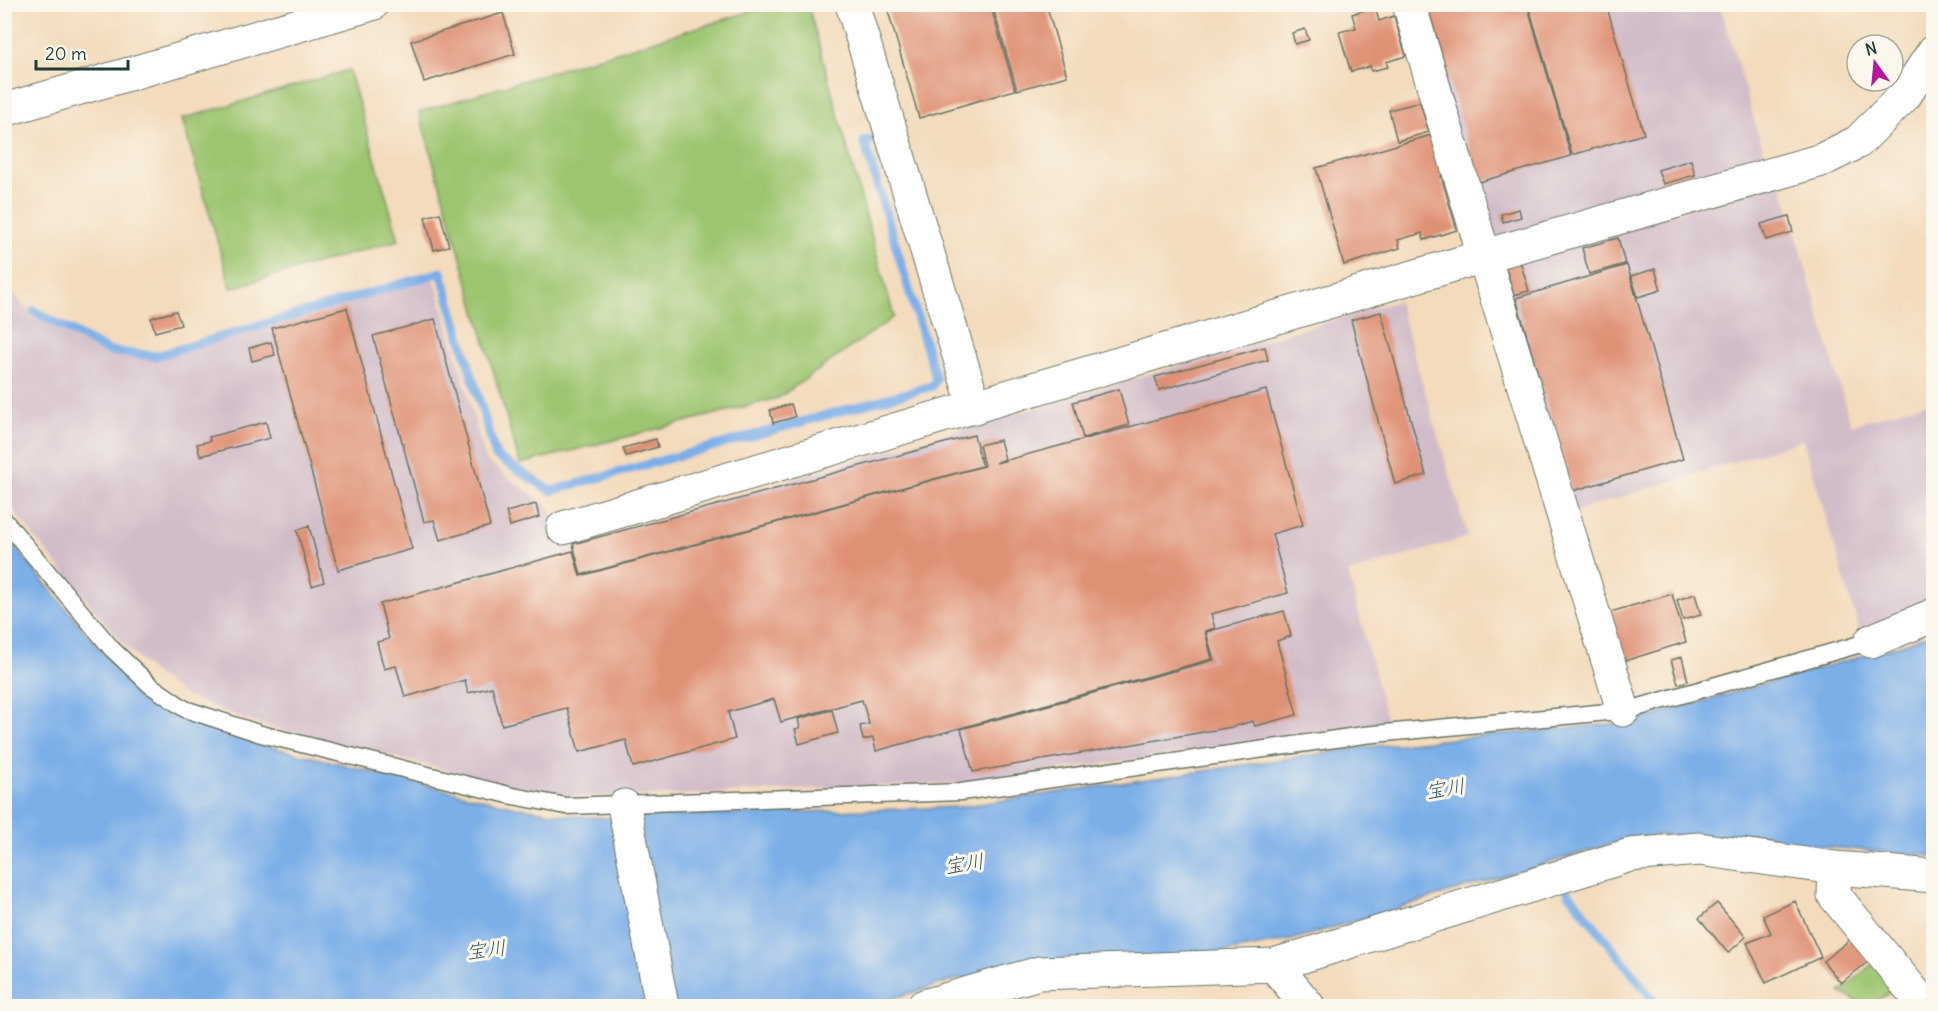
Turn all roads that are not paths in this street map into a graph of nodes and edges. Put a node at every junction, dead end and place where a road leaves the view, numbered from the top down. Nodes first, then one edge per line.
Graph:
1 (852, 4) edge
2 (1409, 4) edge
3 (366, 5) edge
4 (1934, 51) edge
5 (4, 110) edge
6 (1484, 256) junction
7 (975, 408) junction
8 (4, 520) edge
9 (563, 528) dead end
10 (1934, 615) edge
11 (1871, 641) joint
12 (1623, 710) junction
13 (624, 806) junction
14 (1835, 868) junction
15 (1934, 876) edge
16 (1274, 964) junction
17 (662, 1006) edge
18 (924, 1006) edge
19 (1308, 1006) edge
20 (1926, 1006) edge

1 - 7 street
2 - 6 street
3 - 5 street
4 - 6 street
6 - 7 street
6 - 12 street
7 - 9 street
8 - 13 lane
10 - 11 street
11 - 12 lane
12 - 13 lane
13 - 17 street
14 - 15 street
14 - 16 street
14 - 20 street
16 - 18 street
16 - 19 street

